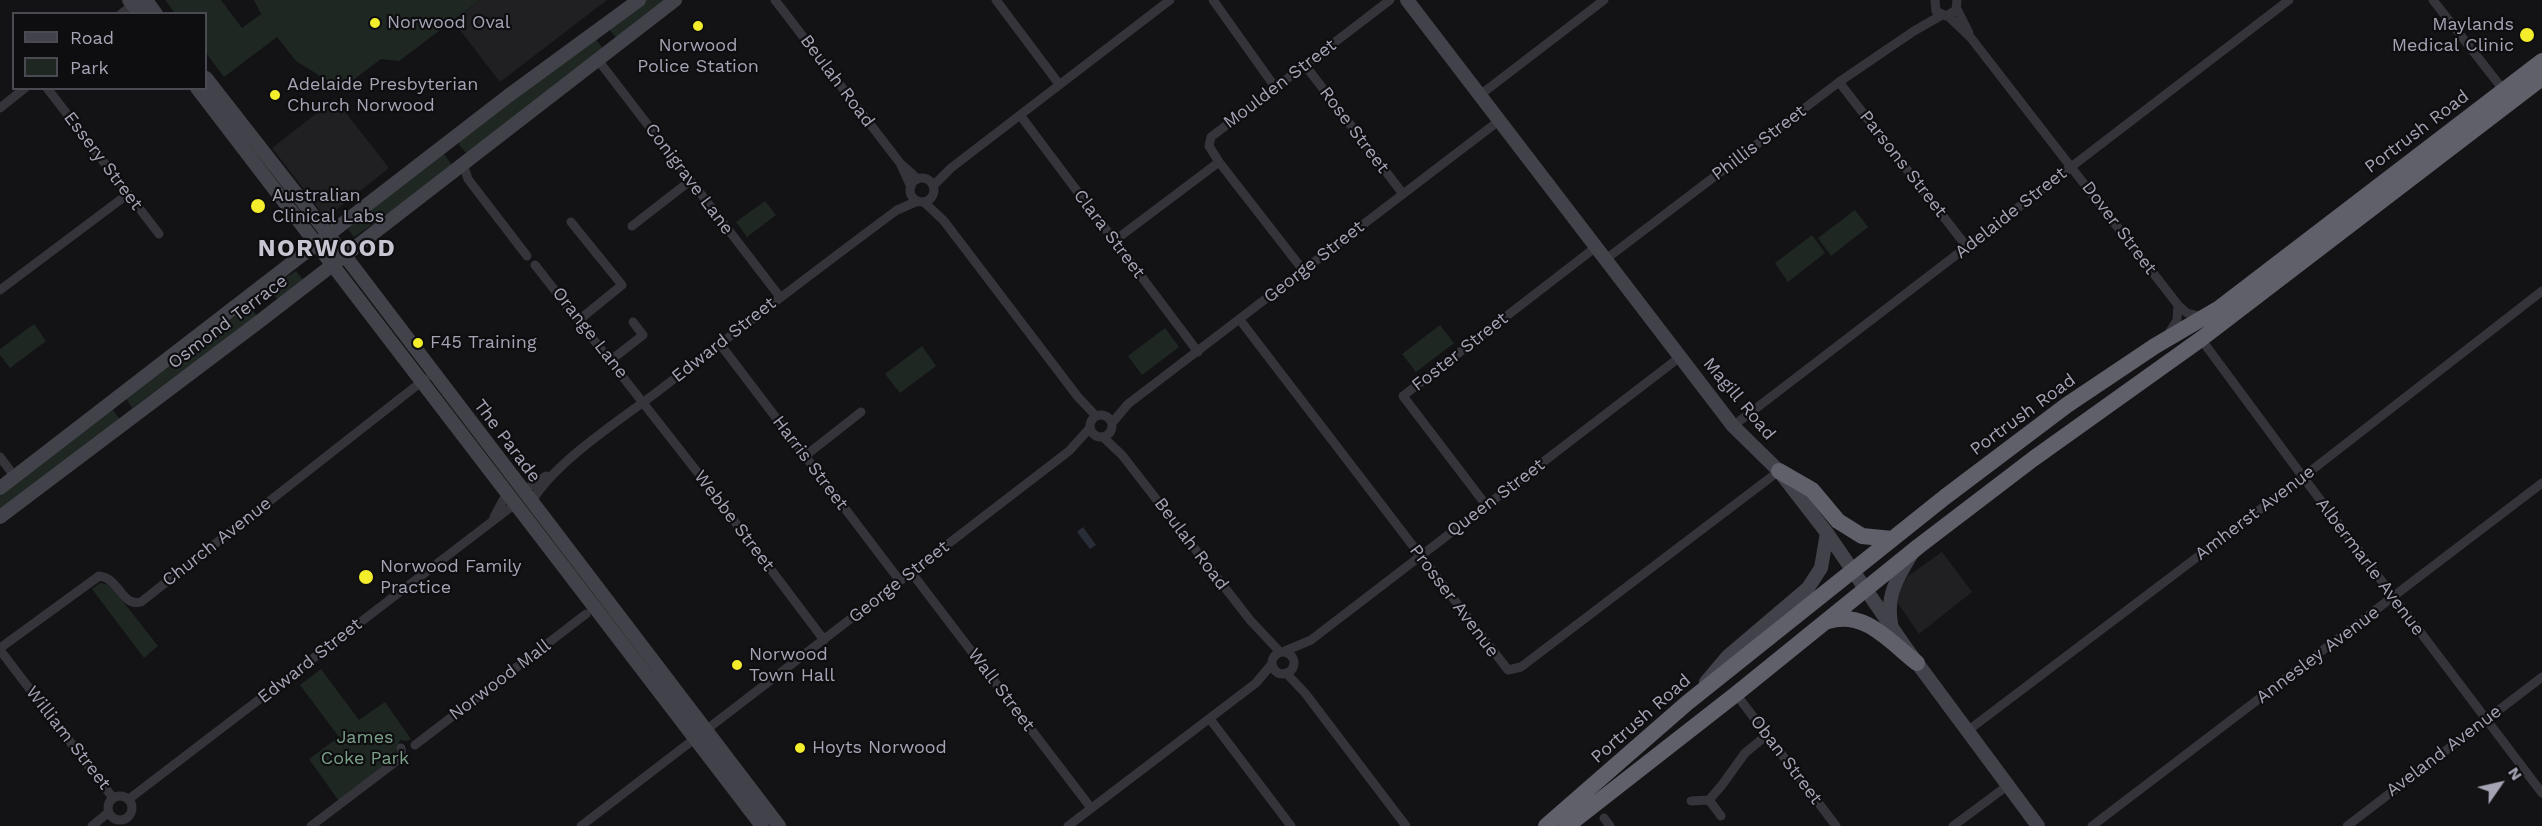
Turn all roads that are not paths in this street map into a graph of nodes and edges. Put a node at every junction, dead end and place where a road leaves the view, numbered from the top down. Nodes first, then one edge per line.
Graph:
1 (639, 0) edge
2 (675, 0) edge
3 (775, 0) edge
4 (996, 0) edge
5 (1170, 0) edge
6 (1213, 0) edge
7 (1390, 0) edge
8 (1407, 0) edge
9 (1604, 0) edge
10 (2289, 0) edge
11 (2433, 0) edge
12 (1957, 3) edge
13 (1934, 4) edge
14 (1945, 16) junction
15 (1914, 31) junction
16 (1971, 38) junction
17 (598, 60) junction
18 (2542, 61) edge
19 (1305, 65) junction
20 (2542, 78) edge
21 (207, 80) edge
22 (1839, 82) junction
23 (1059, 84) junction
24 (1275, 87) junction
25 (22, 90) edge
26 (49, 90) edge
27 (199, 90) edge
28 (1480, 95) junction
29 (2507, 96) junction
30 (0, 108) edge
31 (1020, 115) junction
32 (227, 117) junction
33 (1500, 120) junction
34 (1219, 162) junction
35 (463, 164) junction
36 (2072, 166) junction
37 (690, 182) junction
38 (920, 185) junction
39 (128, 194) junction
40 (1403, 194) junction
41 (925, 200) junction
42 (897, 210) junction
43 (571, 222) dead end
44 (632, 226) dead end
45 (159, 234) dead end
46 (328, 235) junction
47 (1114, 241) junction
48 (316, 244) junction
49 (1596, 247) junction
50 (1967, 247) junction
51 (345, 255) junction
52 (527, 256) dead end
53 (1606, 259) junction
54 (536, 265) dead end
55 (332, 266) junction
56 (1303, 270) junction
57 (0, 290) edge
58 (2542, 291) edge
59 (780, 297) junction
60 (2178, 305) junction
61 (2211, 313) junction
62 (579, 320) junction
63 (1240, 320) junction
64 (633, 322) dead end
65 (2201, 339) junction
66 (720, 344) junction
67 (2155, 346) junction
68 (1198, 352) junction
69 (1680, 357) junction
70 (611, 360) junction
71 (2122, 368) junction
72 (432, 373) junction
73 (421, 382) junction
74 (116, 400) junction
75 (643, 402) junction
76 (861, 412) dead end
77 (130, 418) junction
78 (1101, 426) junction
79 (1733, 426) junction
80 (805, 456) junction
81 (0, 457) edge
82 (1779, 471) junction
83 (554, 472) junction
84 (15, 477) junction
85 (2303, 477) junction
86 (2542, 483) edge
87 (0, 488) edge
88 (519, 498) junction
89 (1486, 505) junction
90 (0, 517) edge
91 (1827, 533) junction
92 (1892, 539) junction
93 (1913, 550) junction
94 (1420, 556) junction
95 (1853, 570) junction
96 (911, 572) junction
97 (900, 581) junction
98 (1865, 589) junction
99 (2394, 598) junction
100 (585, 614) dead end
101 (1828, 621) junction
102 (1892, 628) junction
103 (824, 640) junction
104 (1, 651) edge
105 (1282, 662) junction
106 (1917, 663) junction
107 (2542, 677) edge
108 (1736, 694) junction
109 (1687, 703) junction
110 (1210, 719) junction
111 (2486, 719) junction
112 (1966, 732) junction
113 (701, 735) junction
114 (1767, 735) junction
115 (415, 745) dead end
116 (401, 748) dead end
117 (2007, 786) junction
118 (2542, 793) edge
119 (113, 798) junction
120 (129, 800) junction
121 (1709, 800) junction
122 (1691, 801) dead end
123 (1091, 808) junction
124 (109, 813) junction
125 (1720, 816) dead end
126 (127, 818) junction
127 (1604, 818) dead end
128 (92, 826) edge
129 (134, 826) edge
130 (311, 826) edge
131 (581, 826) edge
132 (762, 826) edge
133 (779, 826) edge
134 (1068, 826) edge
135 (1291, 826) edge
136 (1406, 826) edge
137 (1546, 826) edge
138 (1567, 826) edge
139 (1610, 826) edge
140 (1836, 826) edge
141 (1953, 826) edge
142 (2038, 826) edge
143 (2092, 826) edge
144 (2347, 826) edge

1 - 46 main road, Osmond Terrace
2 - 17 main road, Osmond Terrace
3 - 38 street, Beulah Road
4 - 23 street
5 - 23 street, Edward Street
6 - 24 street
7 - 19 street, Moulden Street
8 - 28 main road, Magill Road
9 - 28 street
10 - 36 street, Adelaide Street
11 - 29 street
12 - 14 street, Phillis Street
12 - 16 street, Dover Street
13 - 14 street, Dover Street
13 - 15 street, Phillis Street
14 - 15 street, Phillis Street
14 - 16 street, Dover Street
15 - 22 street, Phillis Street
16 - 36 street, Dover Street
17 - 35 main road, Osmond Terrace
17 - 37 street, Conigrave Lane
18 - 29 highway, Portrush Road
19 - 24 street, Moulden Street
19 - 40 street, Rose Street
20 - 29 highway, Portrush Road
21 - 32 main road, The Parade
22 - 50 street, Parsons Street
22 - 53 street, Phillis Street
23 - 31 street, Edward Street
24 - 34 street, Moulden Street
25 - 30 street
26 - 39 street, Essery Street
27 - 32 main road, The Parade
28 - 33 main road, Magill Road
29 - 61 highway, Portrush Road
29 - 65 highway, Portrush Road
31 - 38 street, Edward Street
31 - 47 street, Clara Street
32 - 46 main road, The Parade
32 - 48 main road, The Parade
33 - 40 street, George Street
33 - 49 main road, Magill Road
34 - 47 street
34 - 56 street
35 - 51 main road, Osmond Terrace
35 - 52 street
36 - 50 street, Adelaide Street
36 - 60 street, Dover Street
37 - 44 street
37 - 59 street, Conigrave Lane
38 - 41 street
38 - 41 street, Beulah Road
38 - 42 street, Edward Street
39 - 45 street, Essery Street
39 - 57 street
40 - 56 street, George Street
41 - 42 street, Edward Street
41 - 78 street, Beulah Road
42 - 59 street, Edward Street
43 - 62 street
46 - 48 main road, Osmond Terrace
46 - 51 main road, The Parade
47 - 68 street, Clara Street
48 - 55 main road, The Parade
48 - 74 main road, Osmond Terrace
49 - 53 main road, Magill Road
49 - 89 street, Foster Street
50 - 79 street, Adelaide Street
51 - 55 main road, Osmond Terrace
51 - 72 main road, The Parade
53 - 69 main road, Magill Road
54 - 62 street, Orange Lane
55 - 73 main road, The Parade
55 - 77 main road, Osmond Terrace
56 - 63 street, George Street
58 - 85 street, Amherst Avenue
59 - 66 street, Edward Street
60 - 61 street, Dover Street
60 - 67 street
61 - 65 highway
61 - 67 highway, Portrush Road
62 - 70 street, Orange Lane
63 - 68 street, George Street
63 - 94 street, Prosser Avenue
64 - 70 street
65 - 71 highway
65 - 85 street, Albermarle Avenue
65 - 93 highway, Portrush Road
66 - 75 street, Edward Street
66 - 80 street, Harris Street
67 - 71 highway, Portrush Road
68 - 78 street, George Street
69 - 79 main road, Magill Road
69 - 89 street, Queen Street
70 - 75 street, Orange Lane
71 - 92 highway, Portrush Road
72 - 73 street, Church Avenue
72 - 88 main road, The Parade
73 - 88 main road, The Parade
73 - 104 street, Church Avenue
74 - 77 main road
74 - 84 main road, Osmond Terrace
75 - 83 street, Edward Street
75 - 103 street, Webbe Street
76 - 80 street
77 - 90 main road, Osmond Terrace
78 - 96 street, George Street
78 - 105 street, Beulah Road
79 - 82 main road, Magill Road
80 - 97 street, Harris Street
81 - 84 street
82 - 91 main road, Magill Road
82 - 92 highway
82 - 94 street, Prosser Avenue
83 - 88 street, Edward Street
83 - 88 street, Edward Street
84 - 87 main road, Osmond Terrace
85 - 99 street, Albermarle Avenue
85 - 112 street, Amherst Avenue
86 - 99 street, Annesley Avenue
88 - 113 main road, The Parade
88 - 120 street, Edward Street
89 - 94 street, Queen Street
91 - 95 main road, Magill Road
91 - 109 main road
92 - 95 highway, Portrush Road
93 - 98 highway, Portrush Road
93 - 102 main road
94 - 105 street, Queen Street
95 - 98 main road, Magill Road
95 - 109 highway, Portrush Road
96 - 97 street, George Street
96 - 123 street, Wall Street
97 - 103 street, George Street
98 - 101 highway, Portrush Road
98 - 102 main road, Magill Road
99 - 111 street, Albermarle Avenue
99 - 143 street, Annesley Avenue
100 - 115 street, Norwood Mall
101 - 106 highway
101 - 108 highway, Portrush Road
102 - 106 main road, Magill Road
103 - 113 street, George Street
104 - 119 street, William Street
105 - 110 street, Queen Street
105 - 136 street, Beulah Road
106 - 112 main road, Magill Road
107 - 111 street, Aveland Avenue
108 - 114 street, Oban Street
108 - 138 highway, Portrush Road
109 - 137 highway, Portrush Road
110 - 123 street, Queen Street
110 - 135 street
111 - 118 street, Albermarle Avenue
111 - 144 street, Aveland Avenue
112 - 117 main road, Magill Road
113 - 131 street, George Street
113 - 132 main road, The Parade
113 - 133 main road, The Parade
114 - 121 street
114 - 140 street, Oban Street
116 - 130 street
117 - 141 street
117 - 142 main road, Magill Road
119 - 120 street
119 - 124 street
120 - 126 street
121 - 122 street
121 - 125 street
123 - 134 street, Queen Street
124 - 126 street
124 - 128 street
126 - 129 street
127 - 139 street

